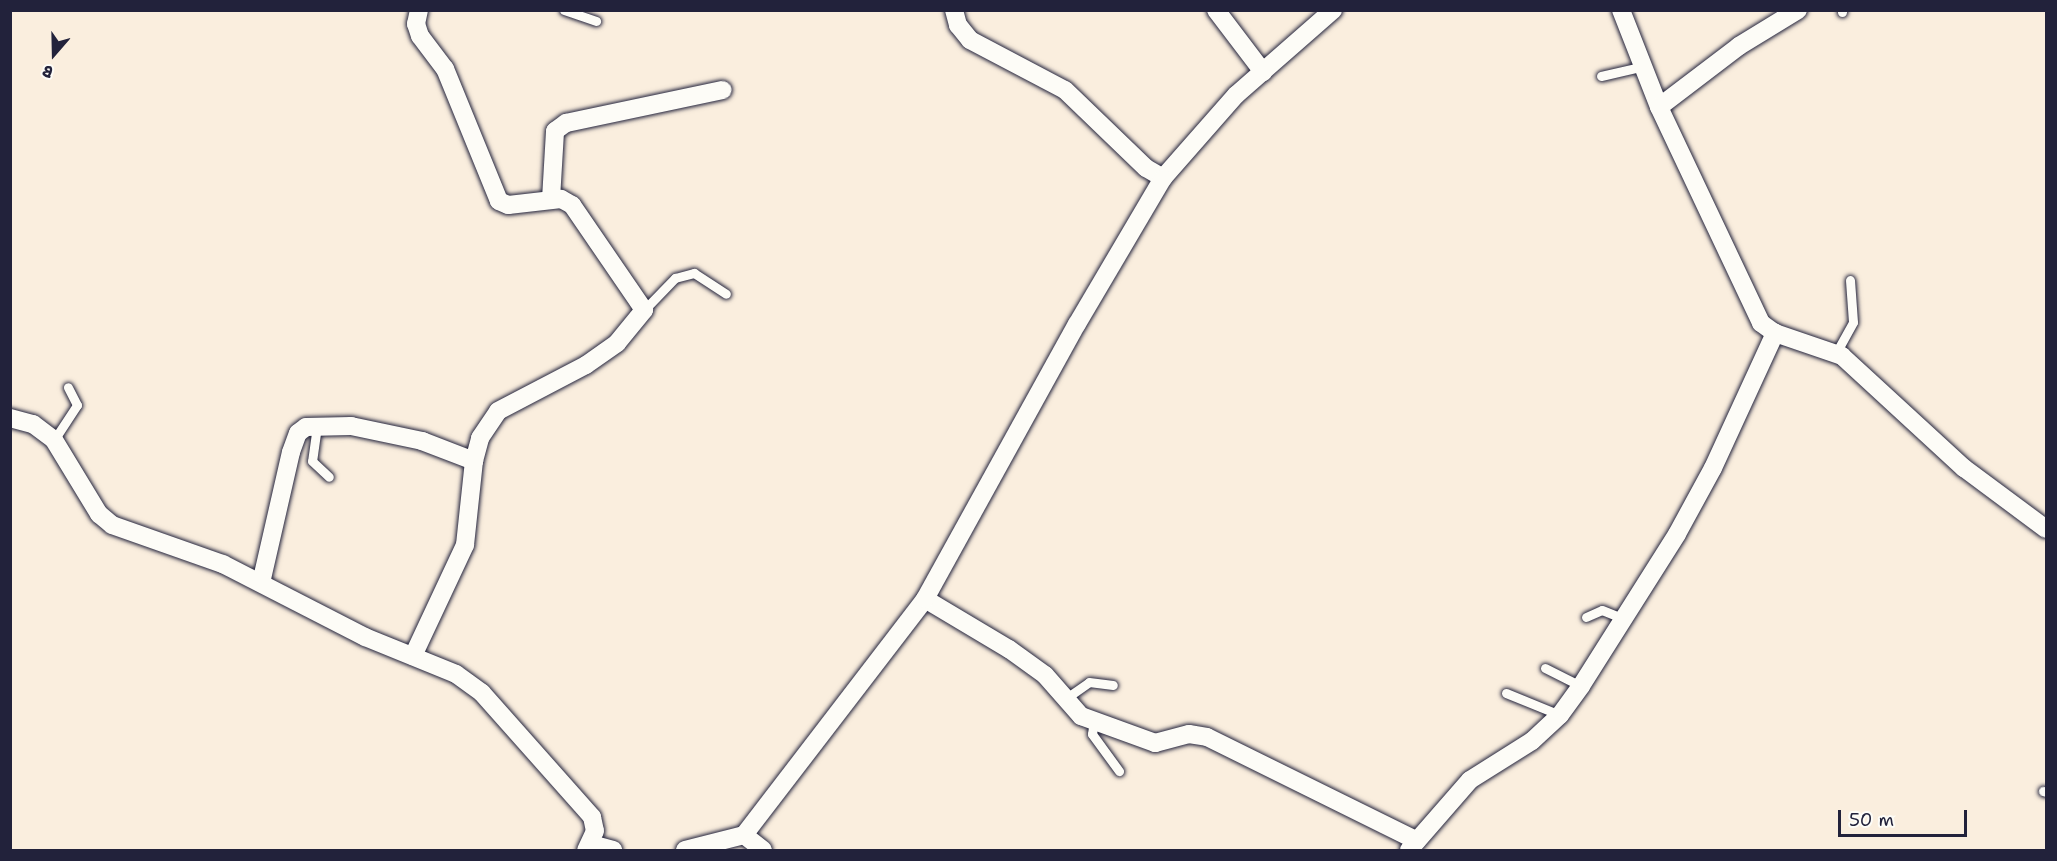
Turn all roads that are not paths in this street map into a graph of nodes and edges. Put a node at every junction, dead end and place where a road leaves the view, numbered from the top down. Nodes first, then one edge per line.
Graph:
1 (419, 10) edge
2 (564, 10) edge
3 (954, 10) edge
4 (1215, 10) edge
5 (1333, 10) edge
6 (1622, 10) edge
7 (1798, 10) edge
8 (596, 21) dead end
9 (1644, 66) junction
10 (1263, 72) junction
11 (1601, 76) dead end
12 (723, 90) dead end
13 (1659, 107) junction
14 (1163, 178) junction
15 (551, 199) junction
16 (1850, 280) dead end
17 (726, 294) dead end
18 (644, 310) junction
19 (1774, 333) junction
20 (1836, 353) junction
21 (68, 387) dead end
22 (10, 418) edge
23 (317, 426) junction
24 (54, 440) junction
25 (474, 461) junction
26 (329, 477) dead end
27 (2046, 529) edge
28 (261, 583) junction
29 (925, 599) junction
30 (1586, 617) dead end
31 (1624, 619) junction
32 (413, 656) junction
33 (1545, 668) dead end
34 (1113, 684) dead end
35 (1581, 686) junction
36 (1506, 693) dead end
37 (1065, 699) junction
38 (1560, 715) junction
39 (1094, 721) junction
40 (1119, 771) dead end
41 (744, 835) junction
42 (1413, 846) edge
43 (602, 849) edge
44 (685, 850) edge
45 (763, 850) edge

1 - 15 street
2 - 8 lane
3 - 14 street
4 - 10 street
5 - 10 street
6 - 9 street
7 - 13 street
9 - 11 lane
9 - 13 street
10 - 14 street
12 - 15 street
13 - 19 street
14 - 29 street
15 - 18 street
16 - 20 lane
17 - 18 lane
18 - 25 street
19 - 20 street
19 - 31 street
20 - 27 street
21 - 24 lane
22 - 24 street
23 - 25 street
23 - 26 lane
23 - 28 street
24 - 28 street
25 - 32 street
28 - 32 street
29 - 37 street
29 - 41 street
30 - 31 lane
31 - 35 street
32 - 43 street
33 - 35 lane
34 - 37 lane
35 - 38 street
36 - 38 lane
37 - 39 street
38 - 42 street
39 - 40 lane
39 - 42 street
41 - 44 street
41 - 45 street

